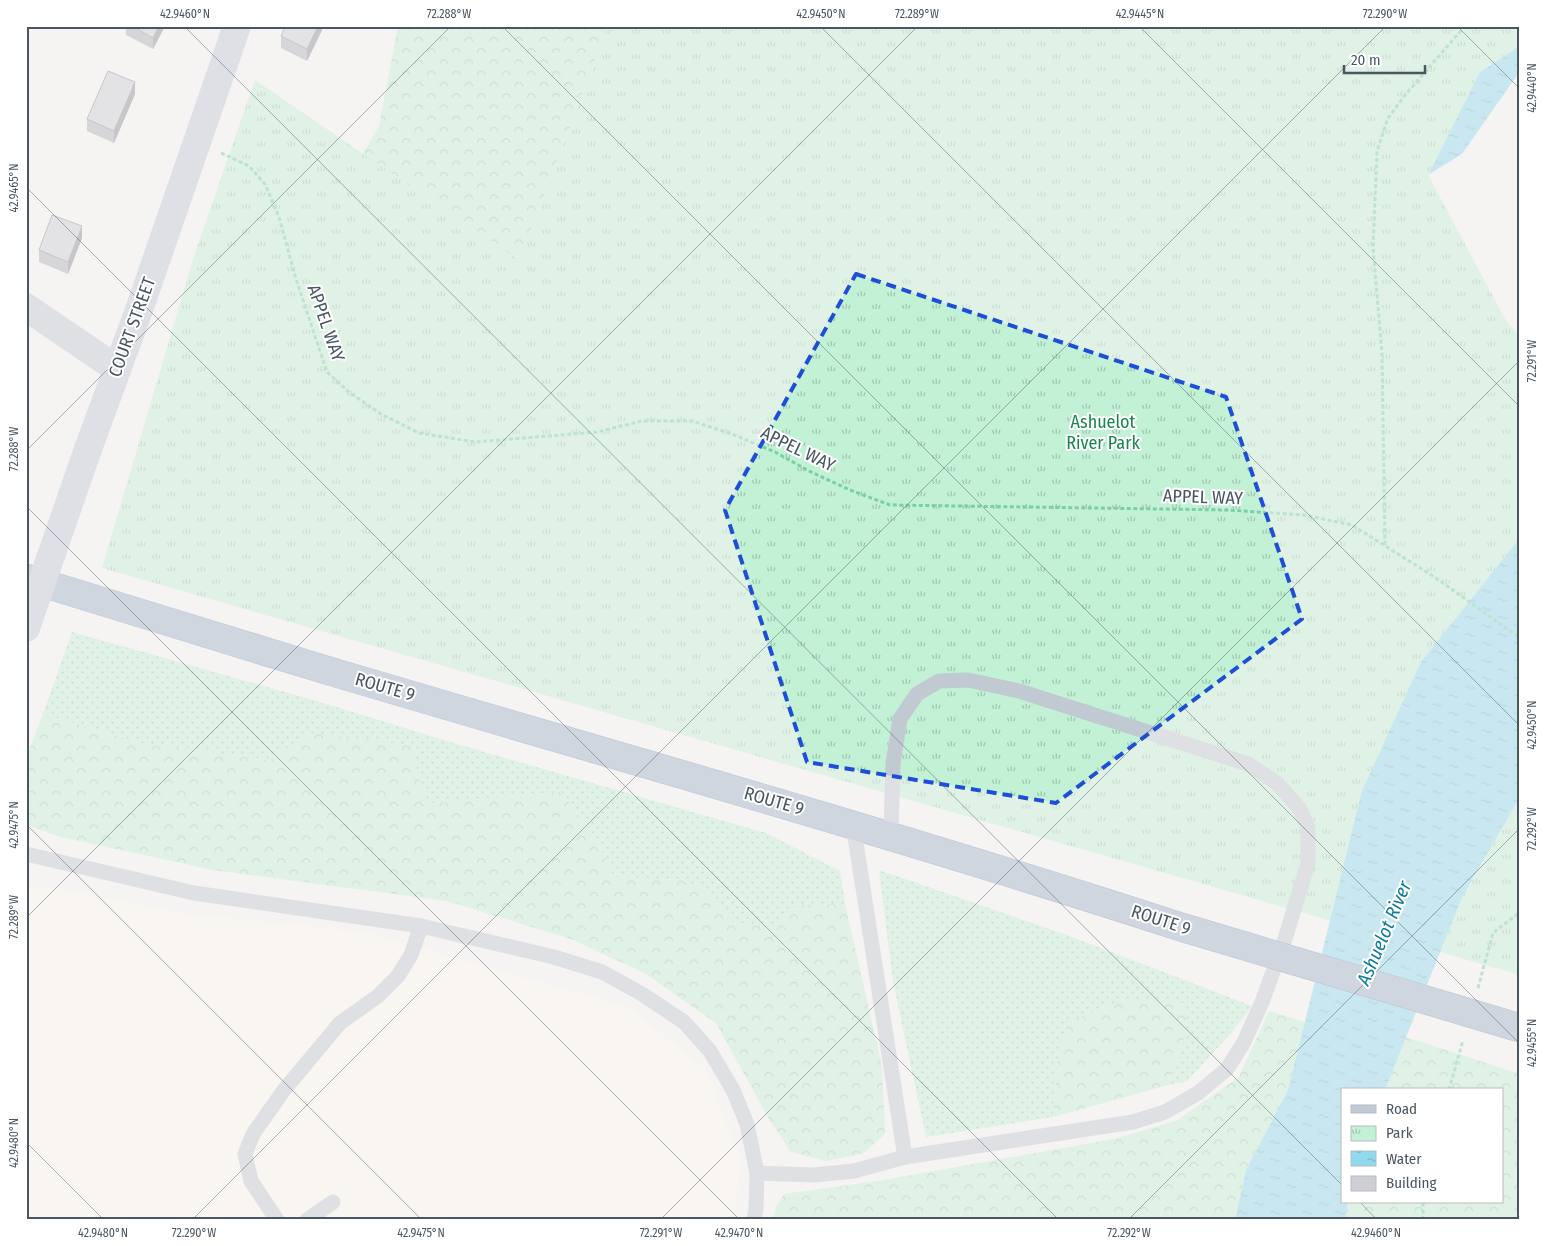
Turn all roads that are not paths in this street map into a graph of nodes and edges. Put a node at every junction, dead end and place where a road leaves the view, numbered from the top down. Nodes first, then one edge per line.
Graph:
1 (237, 26) edge
2 (26, 307) edge
3 (117, 369) junction
4 (26, 578) edge
5 (26, 628) edge
6 (853, 824) junction
7 (891, 835) junction
8 (26, 854) edge
9 (421, 926) junction
10 (1520, 1028) edge
11 (905, 1157) junction
12 (757, 1173) junction
13 (333, 1202) dead end
14 (277, 1220) edge
15 (307, 1220) edge
16 (754, 1220) edge

1 - 3 main road, COURT STREET
2 - 3 street
3 - 5 main road, COURT STREET, bridge
4 - 6 highway, ROUTE 9
6 - 7 highway, ROUTE 9
6 - 11 lane
7 - 10 highway, ROUTE 9, bridge
7 - 11 lane
8 - 9 lane
9 - 12 lane
9 - 14 lane
11 - 12 lane
12 - 16 lane
13 - 15 lane

